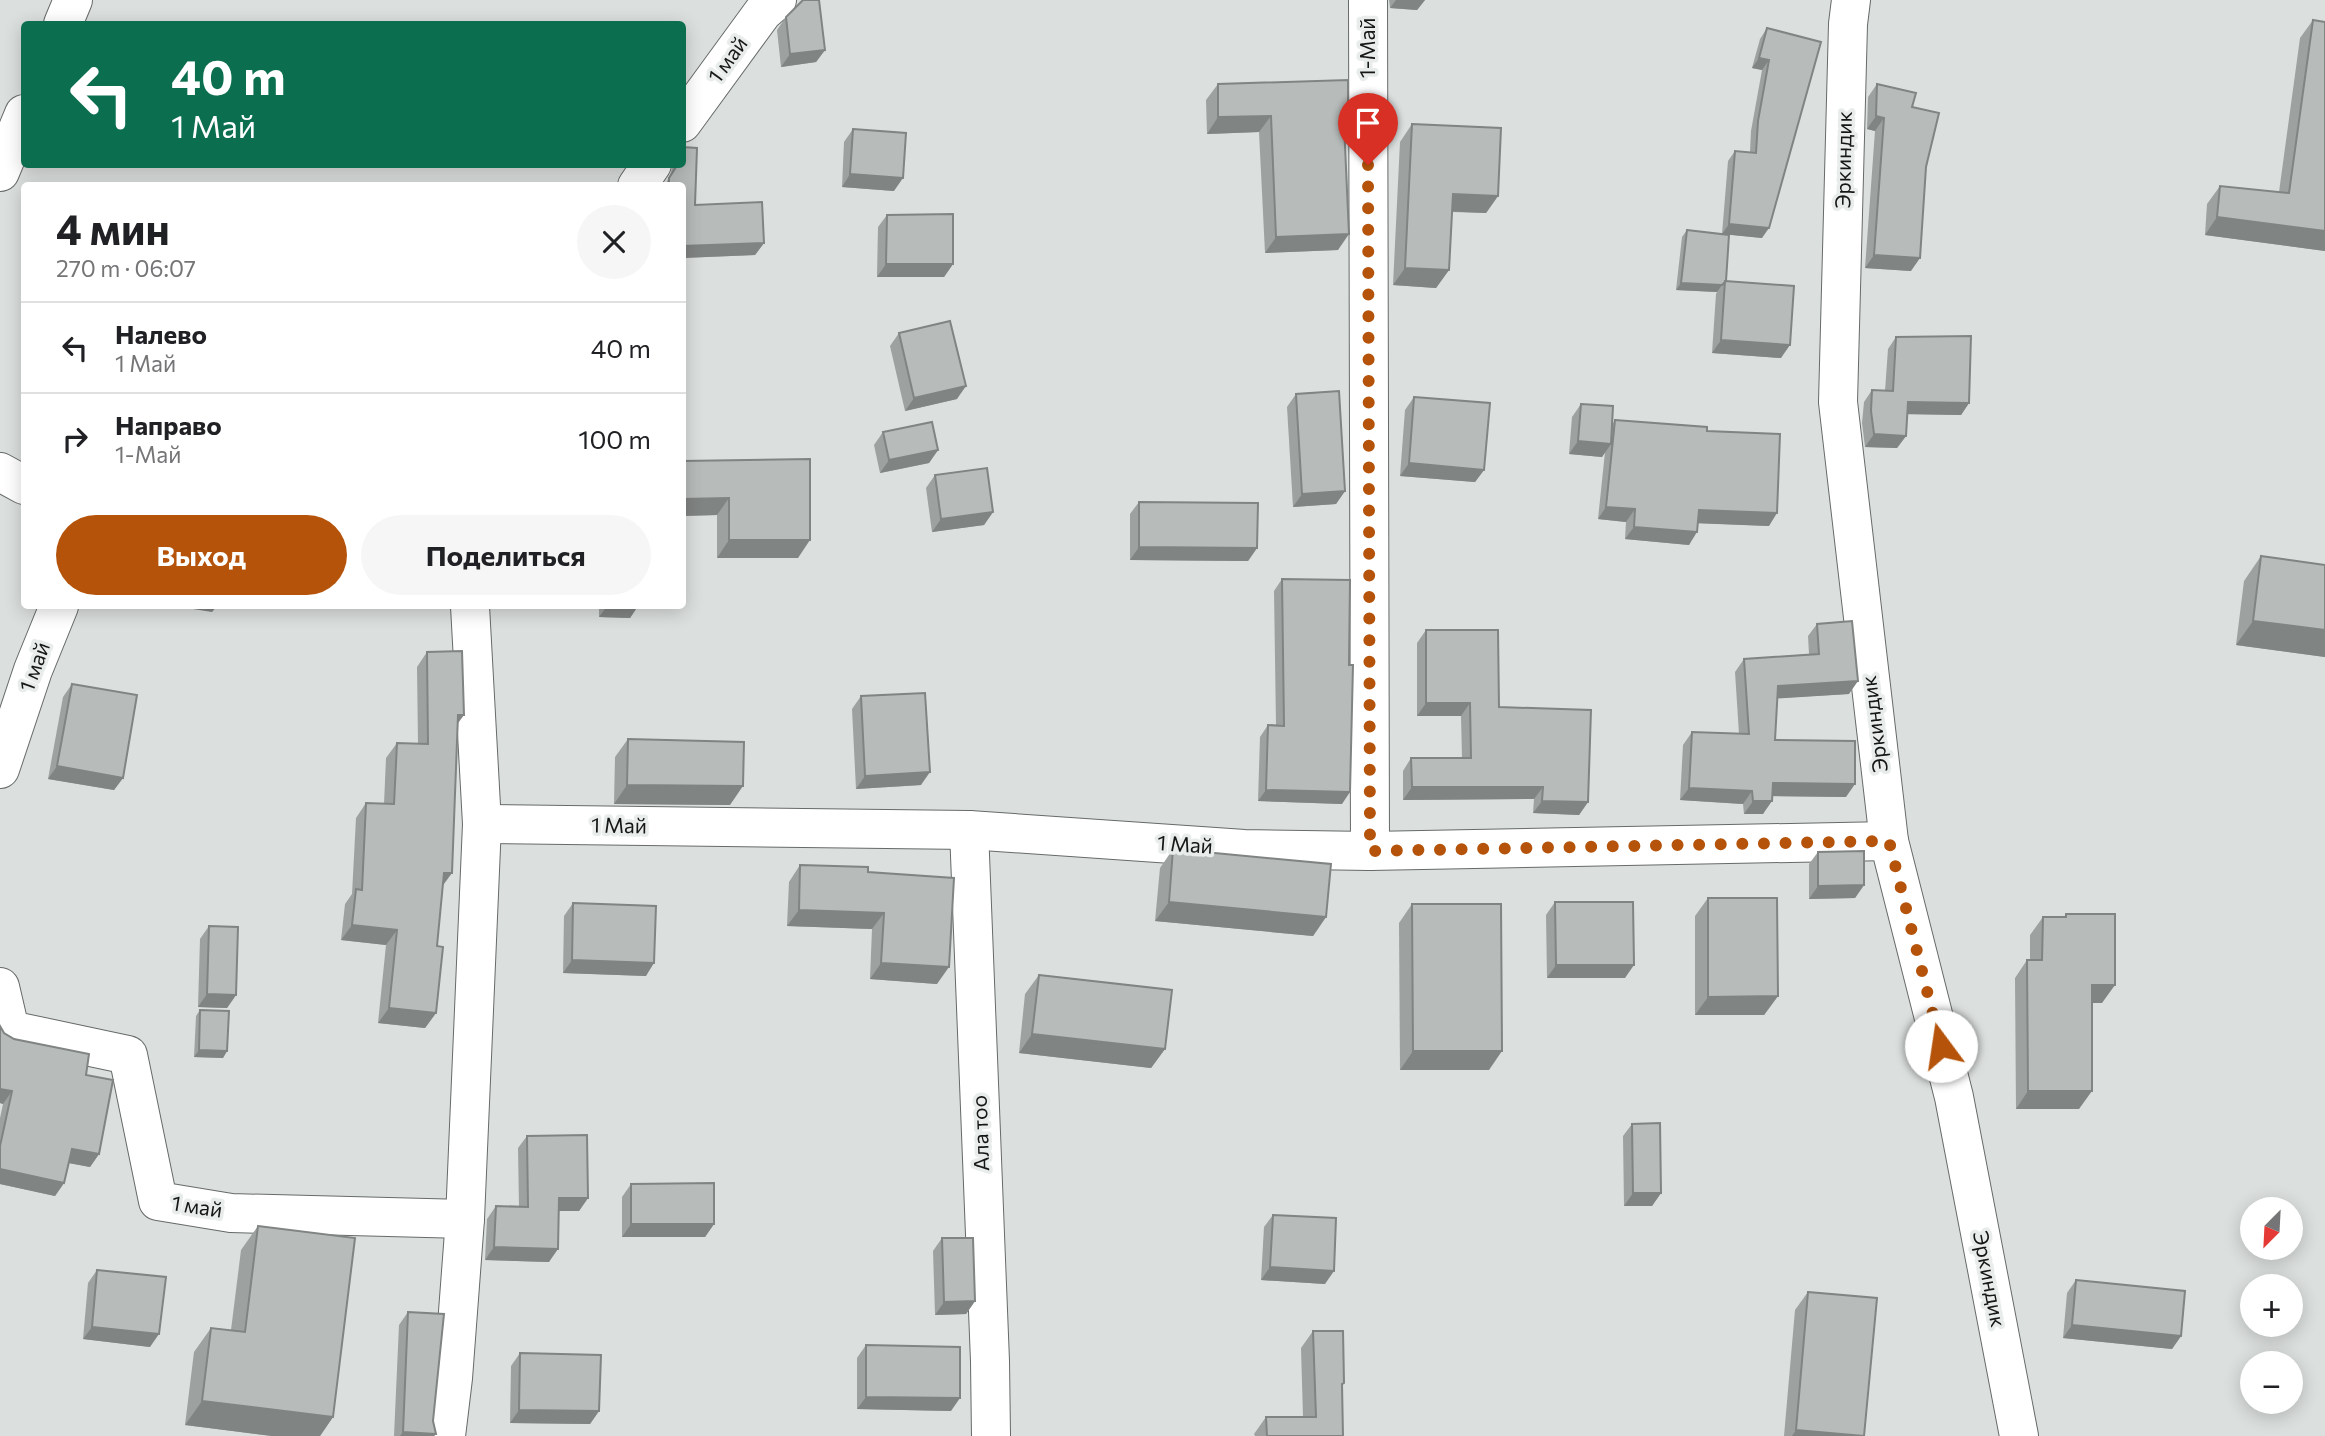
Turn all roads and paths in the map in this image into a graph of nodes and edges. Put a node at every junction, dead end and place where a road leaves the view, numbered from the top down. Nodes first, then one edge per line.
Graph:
1 (73, 0) edge
2 (777, 0) edge
3 (1368, 0) edge
4 (1851, 0) edge
5 (63, 21) edge
6 (686, 118) edge
7 (21, 121) edge
8 (0, 172) edge
9 (0, 472) edge
10 (21, 483) edge
11 (58, 609) edge
12 (470, 609) edge
13 (0, 769) edge
14 (482, 824) junction
15 (968, 830) junction
16 (1889, 841) junction
17 (1370, 851) junction
18 (0, 988) edge
19 (465, 1219) junction
20 (446, 1436) edge
21 (990, 1436) edge
22 (2019, 1436) edge

1 - 5 street
2 - 6 street, 1 май
3 - 17 street, 1-Май
4 - 16 street, Эркиндик
7 - 8 street
9 - 10 street
11 - 13 street, 1 май
12 - 14 street
14 - 15 street, 1 Май
14 - 19 street
15 - 17 street, 1 Май
15 - 21 street, Ала тоо
16 - 17 street, 1 Май
16 - 22 street, Эркиндик
18 - 19 street, 1 май
19 - 20 street

